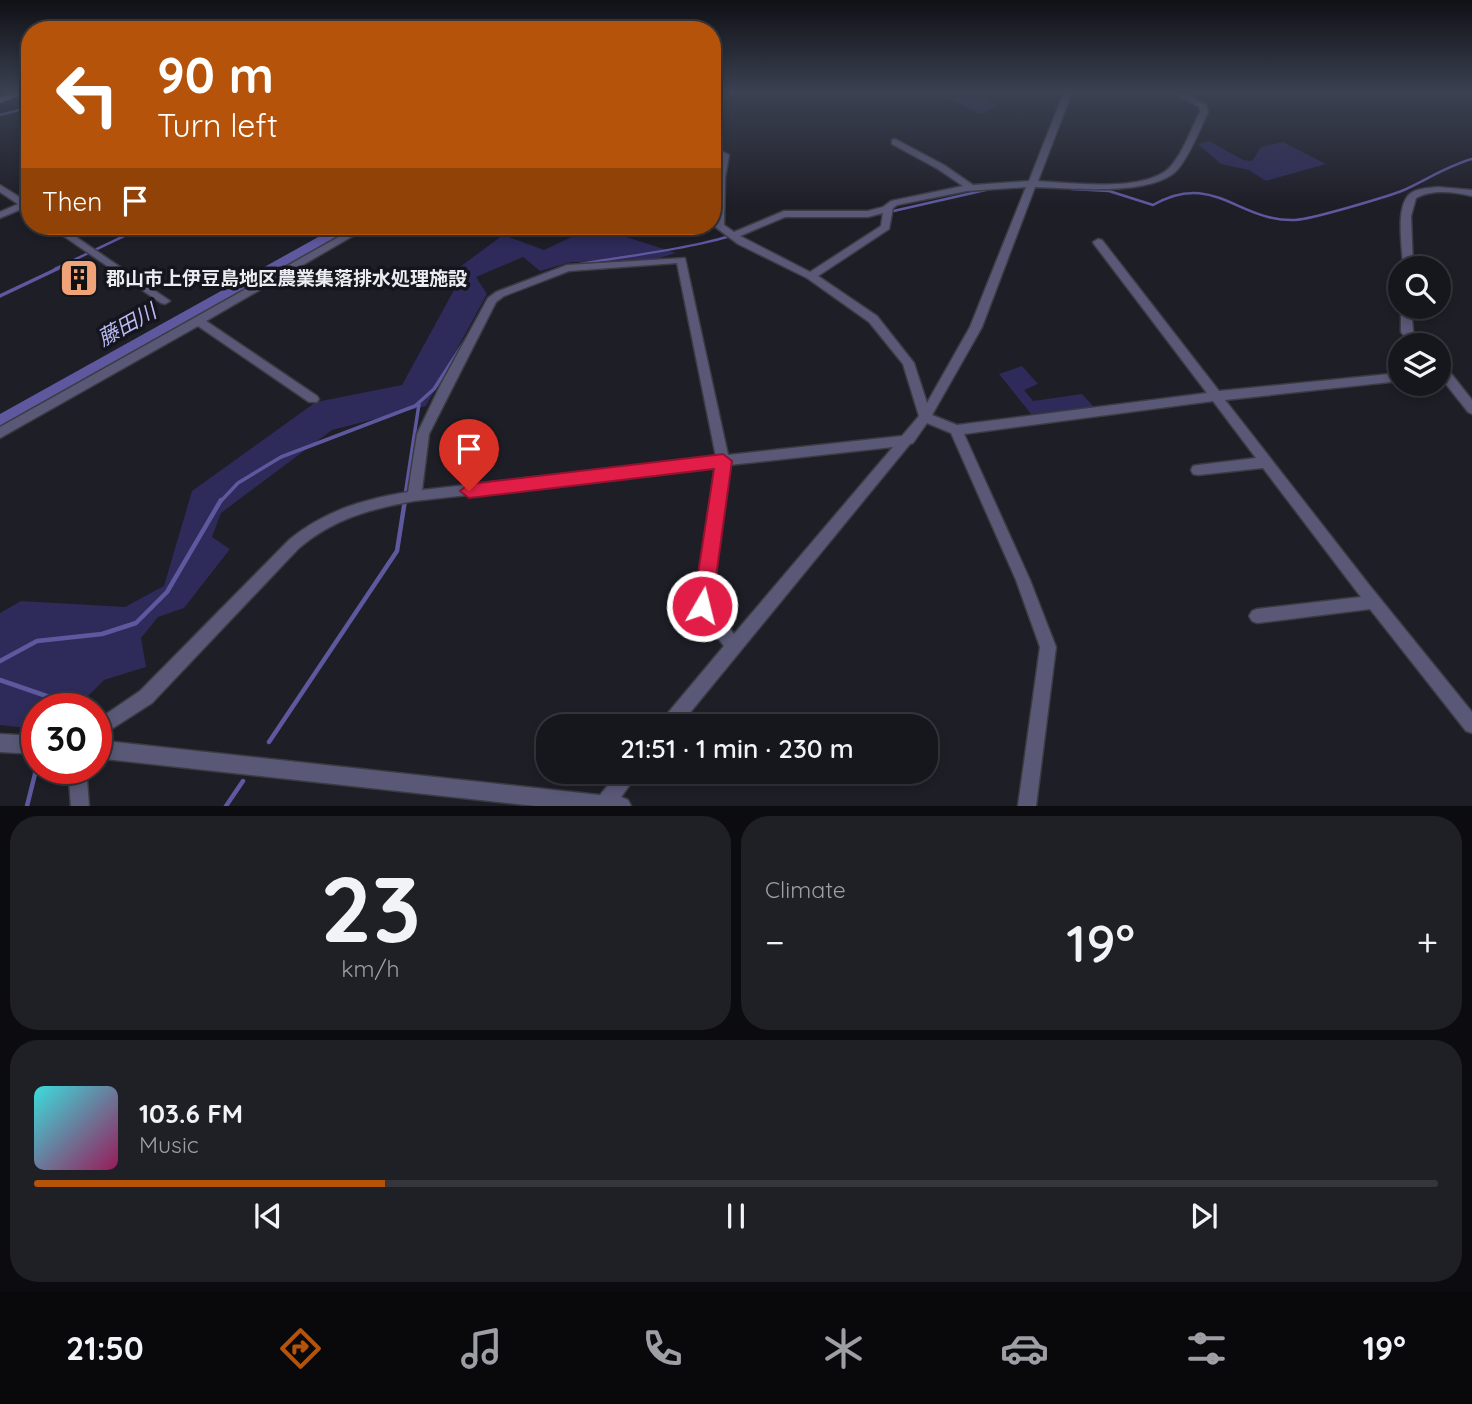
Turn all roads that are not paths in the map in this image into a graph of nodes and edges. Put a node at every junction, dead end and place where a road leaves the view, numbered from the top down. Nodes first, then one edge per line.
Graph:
1 (1053, 130) edge
2 (1194, 130) edge
3 (895, 142) dead end
4 (721, 153) edge
5 (1032, 183) junction
6 (0, 188) edge
7 (973, 189) junction
8 (1472, 193) edge
9 (721, 194) edge
10 (21, 201) edge
11 (21, 208) edge
12 (888, 209) junction
13 (0, 215) edge
14 (721, 228) edge
15 (67, 235) edge
16 (349, 235) edge
17 (734, 235) junction
18 (1098, 242) dead end
19 (1408, 256) edge
20 (811, 276) junction
21 (165, 301) dead end
22 (199, 321) junction
23 (1388, 378) edge
24 (1451, 383) edge
25 (1217, 396) junction
26 (313, 399) dead end
27 (1472, 408) edge
28 (925, 417) junction
29 (956, 430) junction
30 (0, 433) edge
31 (908, 440) junction
32 (723, 461) junction
33 (1267, 463) junction
34 (1198, 470) dead end
35 (414, 496) junction
36 (1373, 602) junction
37 (1257, 616) dead end
38 (734, 646) junction
39 (677, 714) edge
40 (112, 720) edge
41 (1472, 725) edge
42 (0, 743) edge
43 (21, 744) edge
44 (112, 751) edge
45 (78, 784) edge
46 (622, 784) edge
47 (609, 805) edge
48 (80, 806) edge
49 (1027, 806) edge

1 - 5 street
2 - 5 street
3 - 7 street
4 - 9 street
5 - 7 street
5 - 28 street
6 - 10 street
7 - 12 street
8 - 19 street
11 - 13 street
12 - 17 street
12 - 20 street
14 - 17 street
15 - 21 street
16 - 22 street
17 - 20 street
18 - 25 street
20 - 28 street
22 - 26 street
22 - 30 street
23 - 25 street
24 - 27 street
25 - 29 street
25 - 33 street
28 - 29 street
28 - 31 street
29 - 49 street
31 - 32 street
31 - 38 street
32 - 35 street
32 - 35 street
32 - 38 street
33 - 34 street
33 - 36 street
35 - 40 street
36 - 37 street
36 - 41 street
38 - 39 street
42 - 43 street
44 - 47 street
45 - 48 street
46 - 47 street

